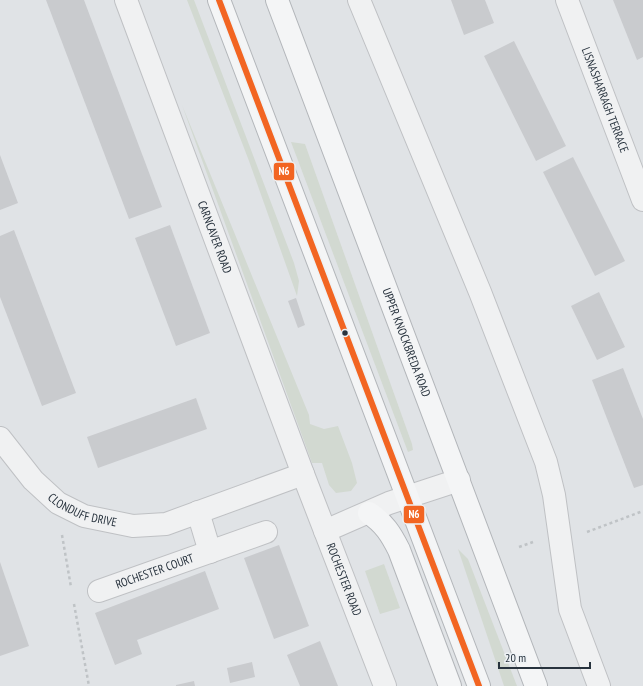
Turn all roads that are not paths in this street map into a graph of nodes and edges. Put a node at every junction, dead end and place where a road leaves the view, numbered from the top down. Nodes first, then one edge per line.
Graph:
1 (126, 0) edge
2 (219, 0) edge
3 (276, 0) edge
4 (359, 0) edge
5 (567, 0) edge
6 (643, 200) edge
7 (0, 438) edge
8 (303, 474) junction
9 (459, 480) junction
10 (406, 497) junction
11 (198, 512) junction
12 (369, 513) junction
13 (325, 531) junction
14 (266, 532) dead end
15 (210, 552) junction
16 (100, 591) dead end
17 (385, 686) edge
18 (450, 686) edge
19 (479, 686) edge
20 (536, 686) edge
21 (599, 686) edge

1 - 8 street, CARNCAVER ROAD
2 - 10 highway
3 - 9 highway, UPPER KNOCKBREDA ROAD
4 - 21 street
5 - 6 street, LISNASHARRAGH TERRACE
7 - 11 street, CLONDUFF DRIVE
8 - 11 street, CLONDUFF DRIVE
8 - 13 street, ROCHESTER ROAD
9 - 10 street
9 - 20 highway, UPPER KNOCKBREDA ROAD
10 - 12 street
10 - 19 highway
11 - 15 street, ROCHESTER COURT
12 - 13 street
12 - 18 highway
13 - 17 street, ROCHESTER ROAD
14 - 15 street, ROCHESTER COURT
15 - 16 street, ROCHESTER COURT

